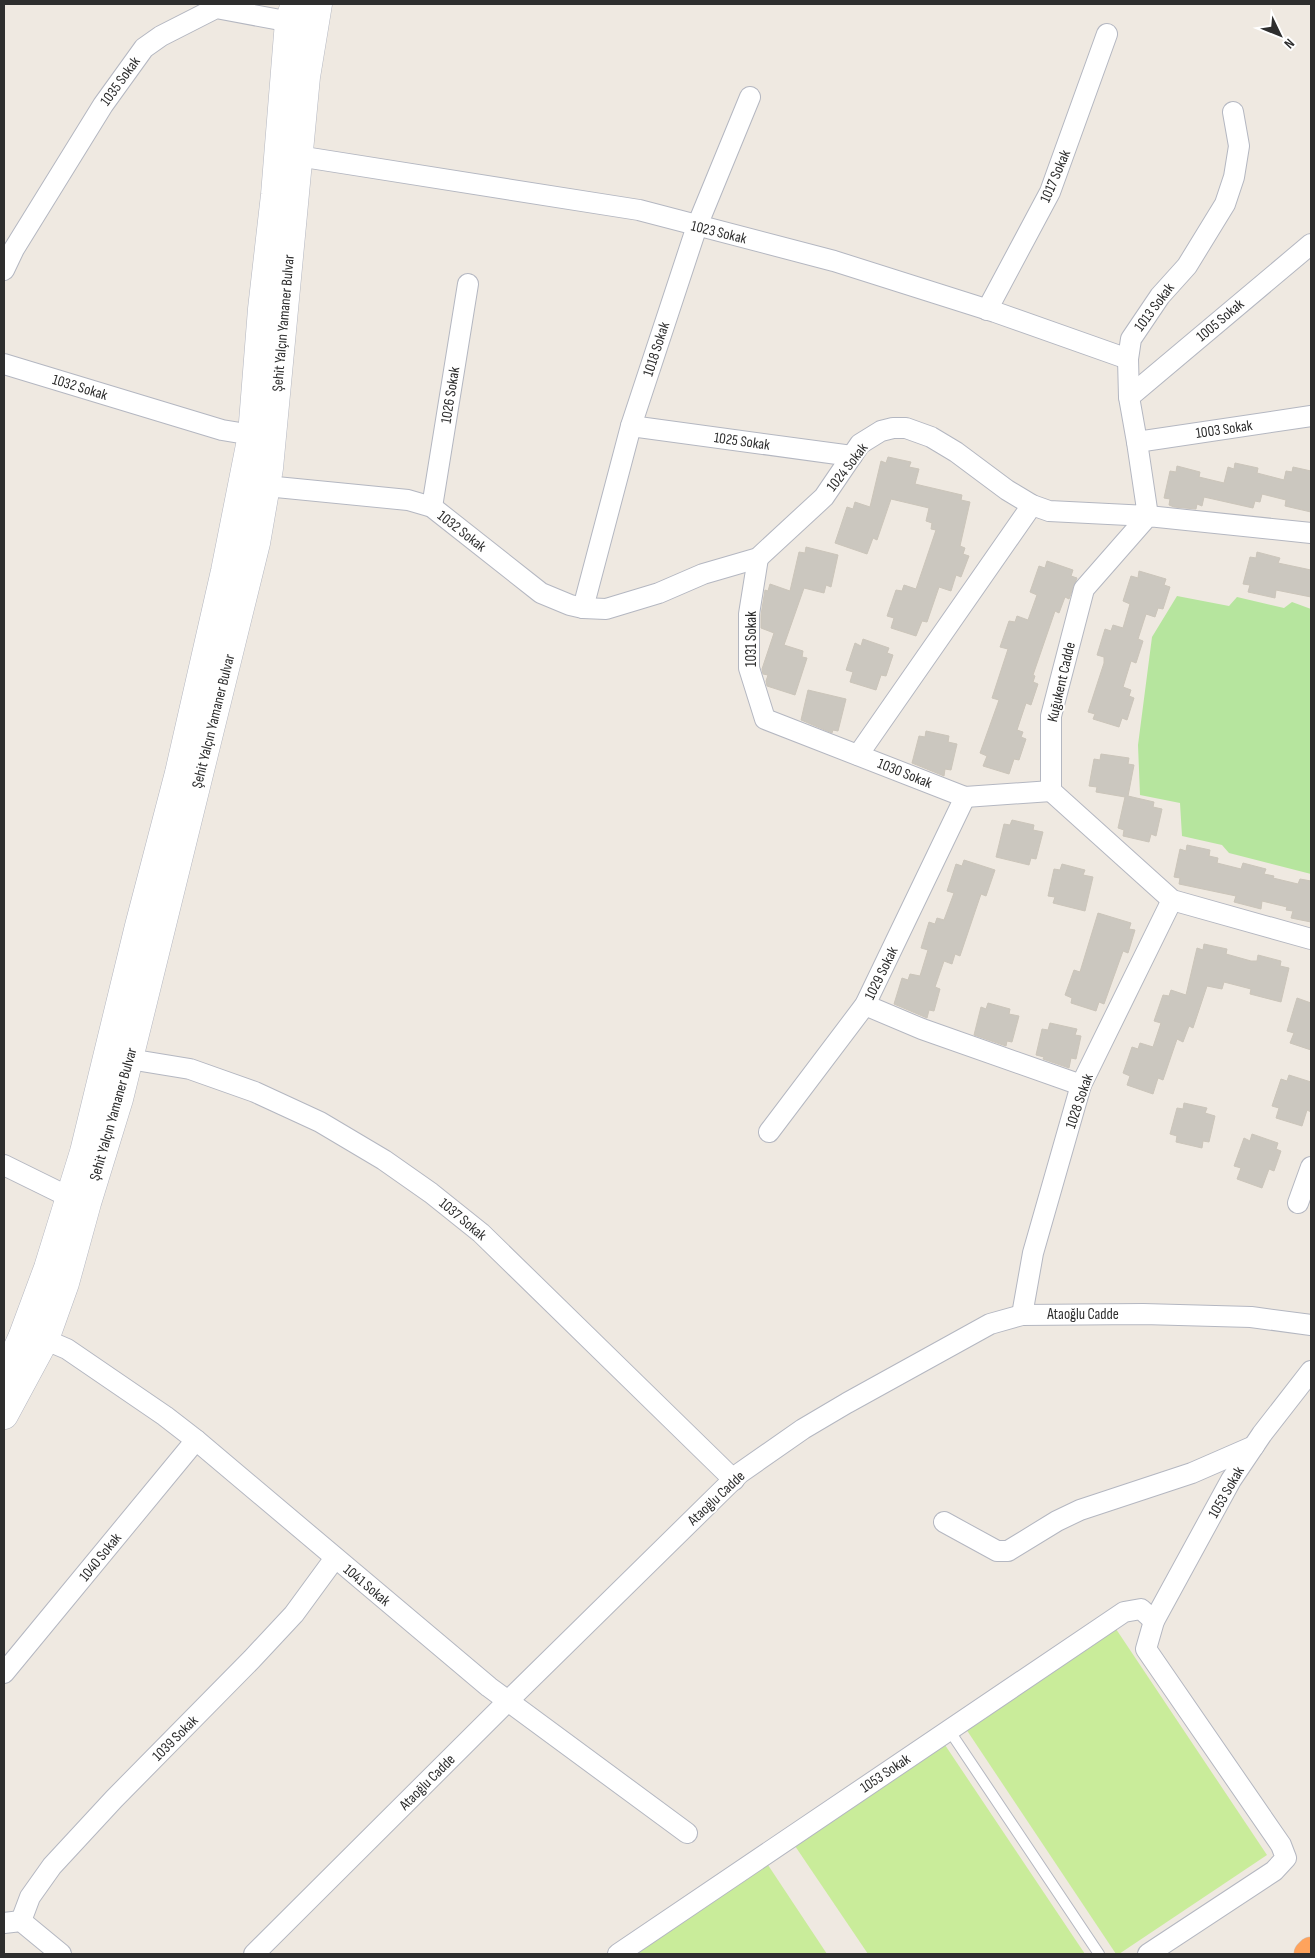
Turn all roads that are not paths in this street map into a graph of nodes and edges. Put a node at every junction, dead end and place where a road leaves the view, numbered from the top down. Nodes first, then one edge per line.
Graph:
1 (213, 6) edge
2 (304, 14) edge
3 (1107, 34) dead end
4 (750, 97) dead end
5 (1233, 112) dead end
6 (288, 154) junction
7 (697, 226) junction
8 (1311, 244) edge
9 (4, 270) edge
10 (468, 284) dead end
11 (987, 310) junction
12 (1128, 359) junction
13 (4, 364) edge
14 (1129, 397) junction
15 (1311, 416) edge
16 (631, 426) junction
17 (262, 437) junction
18 (1138, 442) junction
19 (852, 456) junction
20 (255, 483) junction
21 (1032, 505) junction
22 (432, 506) junction
23 (1148, 516) junction
24 (1311, 533) edge
25 (758, 558) junction
26 (583, 608) junction
27 (765, 719) joint
28 (858, 755) junction
29 (1051, 791) junction
30 (965, 797) junction
31 (1172, 900) junction
32 (1311, 939) edge
33 (865, 1005) junction
34 (119, 1056) junction
35 (1081, 1085) junction
36 (769, 1132) dead end
37 (4, 1165) edge
38 (1311, 1167) edge
39 (78, 1200) junction
40 (1298, 1203) dead end
41 (1022, 1315) junction
42 (1311, 1326) edge
43 (35, 1335) junction
44 (1311, 1371) edge
45 (4, 1378) edge
46 (4, 1415) edge
47 (196, 1440) junction
48 (1254, 1446) junction
49 (734, 1480) junction
50 (944, 1522) dead end
51 (335, 1558) junction
52 (1154, 1621) junction
53 (4, 1673) edge
54 (508, 1701) junction
55 (949, 1730) junction
56 (687, 1833) dead end
57 (12, 1922) edge
58 (1311, 1951) edge
59 (61, 1954) edge
60 (254, 1954) edge
61 (618, 1954) edge
62 (1099, 1954) edge
63 (1148, 1954) edge
64 (1308, 1954) edge

1 - 2 street, 1035 Sokak
1 - 9 street, 1035 Sokak
2 - 6 street, Şehit Yalçın Yamaner Bulvar
3 - 11 street, 1017 Sokak
4 - 7 street, 1018 Sokak
5 - 12 street, 1013 Sokak
6 - 7 street, 1023 Sokak
6 - 17 street, Şehit Yalçın Yamaner Bulvar
7 - 11 street, 1023 Sokak
7 - 16 street, 1018 Sokak
8 - 14 street, 1005 Sokak
10 - 22 street, 1026 Sokak
11 - 12 street, 1023 Sokak
12 - 14 street, 1013 Sokak
13 - 17 street, 1032 Sokak
14 - 18 street, 1013 Sokak
15 - 18 street, 1003 Sokak
16 - 19 street, 1025 Sokak
16 - 26 street, 1018 Sokak
17 - 20 street, Şehit Yalçın Yamaner Bulvar
18 - 23 street, 1013 Sokak
19 - 21 street, 1024 Sokak
19 - 25 street, 1024 Sokak
20 - 22 street, 1032 Sokak
20 - 34 street, Şehit Yalçın Yamaner Bulvar
21 - 23 street, 1024 Sokak
21 - 28 street
22 - 26 street, 1032 Sokak
23 - 24 street
23 - 29 street, Kuğukent Cadde
25 - 26 street, 1024 Sokak
25 - 27 street, 1031 Sokak
27 - 28 street, 1030 Sokak
28 - 30 street, 1030 Sokak
29 - 30 street, 1030 Sokak
29 - 31 street
30 - 33 street, 1029 Sokak
31 - 32 street
31 - 35 street, 1028 Sokak
33 - 35 street
33 - 36 street, 1029 Sokak
34 - 39 street, Şehit Yalçın Yamaner Bulvar
34 - 49 street, 1037 Sokak
35 - 41 street, 1028 Sokak
37 - 39 street
38 - 40 street
39 - 43 street, Şehit Yalçın Yamaner Bulvar
41 - 42 street, Ataoğlu Cadde
41 - 49 street, Ataoğlu Cadde
43 - 45 street
43 - 46 street, Şehit Yalçın Yamaner Bulvar
43 - 47 street, 1041 Sokak
44 - 48 street, 1053 Sokak
47 - 51 street, 1041 Sokak
47 - 53 street, 1040 Sokak
48 - 50 street
48 - 52 street, 1053 Sokak
49 - 54 street, Ataoğlu Cadde
51 - 54 street, 1041 Sokak
51 - 57 street, 1039 Sokak
52 - 55 street, 1053 Sokak
52 - 63 street, 1053 Sokak
54 - 56 street, 1041 Sokak
54 - 60 street, Ataoğlu Cadde
55 - 61 street, 1053 Sokak
55 - 62 lane
57 - 59 street
58 - 64 highway

